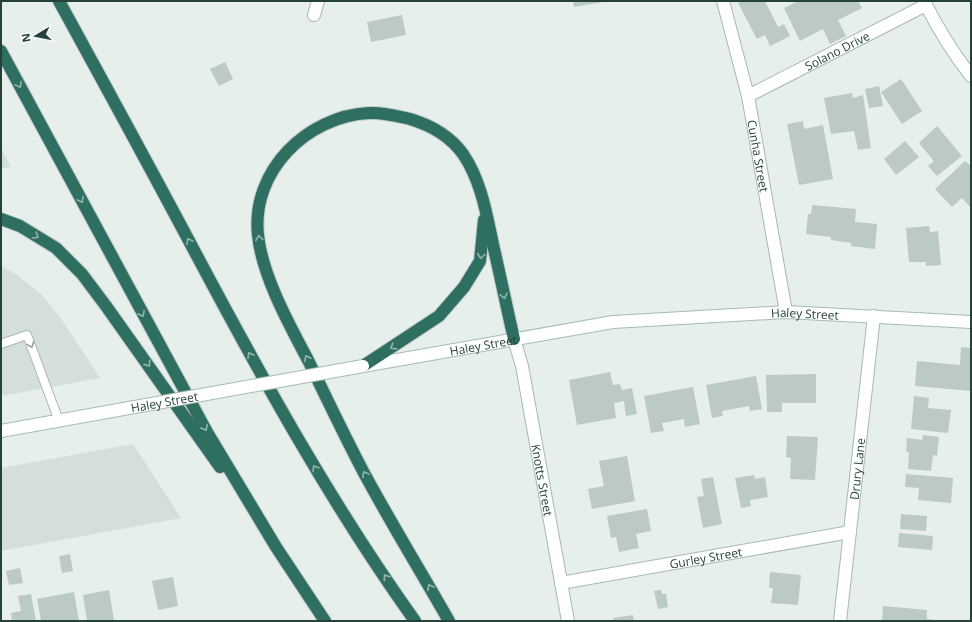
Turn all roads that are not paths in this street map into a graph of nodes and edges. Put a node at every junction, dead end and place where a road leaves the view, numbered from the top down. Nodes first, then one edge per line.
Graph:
1 (59, 1) edge
2 (318, 1) edge
3 (723, 1) edge
4 (925, 3) edge
5 (314, 15) dead end
6 (1, 51) edge
7 (971, 76) edge
8 (748, 96) junction
9 (484, 203) junction
10 (1, 219) edge
11 (786, 312) junction
12 (874, 316) junction
13 (971, 322) edge
14 (514, 339) junction
15 (1, 344) edge
16 (363, 366) junction
17 (59, 421) junction
18 (1, 432) edge
19 (850, 532) junction
20 (276, 547) junction
21 (561, 583) junction
22 (325, 621) edge
23 (415, 621) edge
24 (449, 621) edge
25 (568, 621) edge
26 (840, 621) edge

23 -> 1 highway
2 - 5 street
3 - 8 street, Cunha Street
4 - 7 street
4 - 8 street, Solano Drive
6 -> 20 highway
8 - 11 street, Cunha Street
9 -> 14 highway
9 -> 16 highway
24 -> 9 highway
10 -> 20 highway
11 - 12 street, Haley Street
11 - 14 street, Haley Street
12 - 13 street, Haley Street
12 - 19 street, Drury Lane
14 - 16 street, Haley Street
14 - 21 street, Knotts Street
15 -> 17 lane
16 - 17 street, Haley Street, bridge
17 - 18 street, Haley Street
19 - 21 street, Gurley Street
19 - 26 street, Drury Lane
20 - 22 highway
21 - 25 street, Knotts Street

